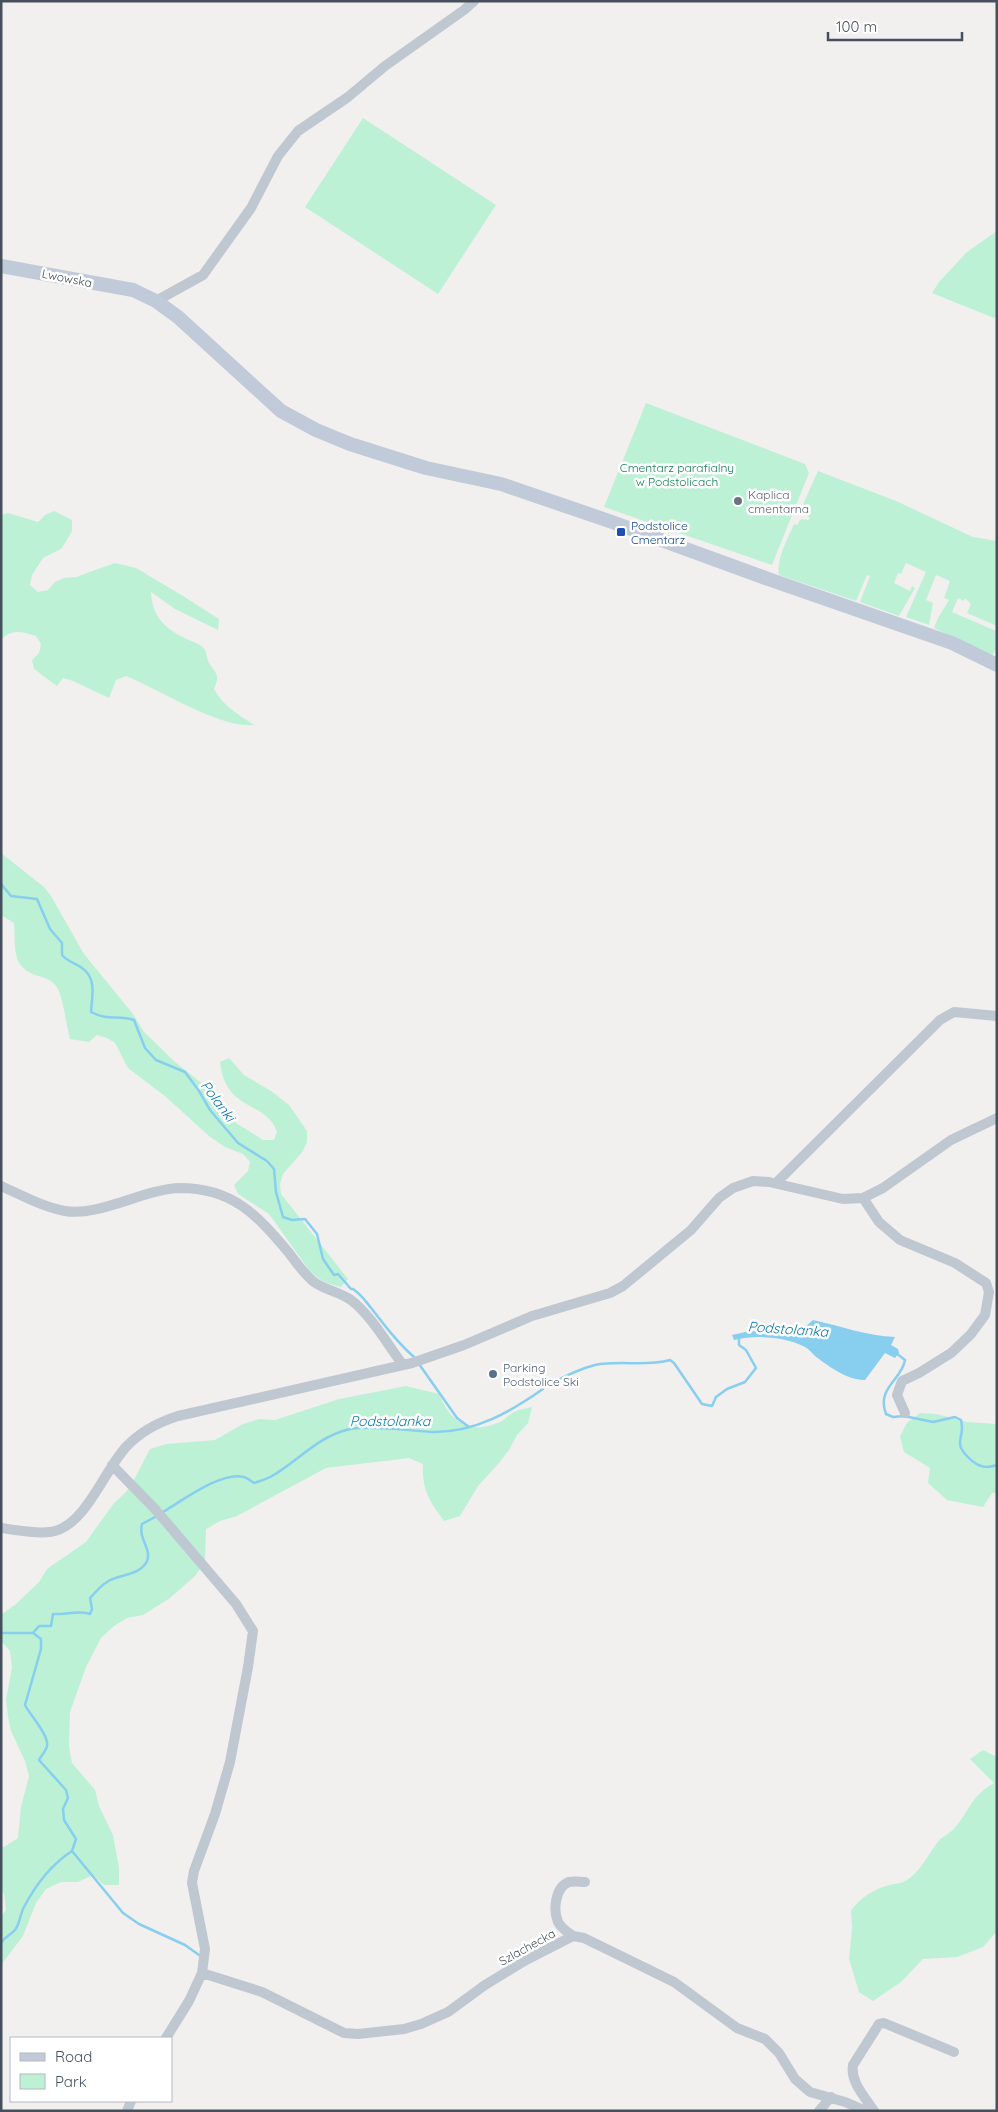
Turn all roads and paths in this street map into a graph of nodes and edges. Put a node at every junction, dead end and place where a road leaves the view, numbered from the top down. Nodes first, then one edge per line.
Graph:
1 (474, 1) edge
2 (1, 266) edge
3 (156, 301) junction
4 (997, 665) edge
5 (997, 1016) edge
6 (997, 1118) edge
7 (776, 1183) junction
8 (1, 1186) edge
9 (863, 1198) junction
10 (402, 1365) junction
11 (905, 1413) dead end
12 (112, 1465) junction
13 (1, 1528) edge
14 (585, 1882) dead end
15 (573, 1936) junction
16 (202, 1973) junction
17 (167, 2037) edge
18 (954, 2052) dead end
19 (831, 2097) junction
20 (819, 2111) edge
21 (866, 2111) edge
22 (874, 2111) edge

1 - 3 street
2 - 3 street, Lwowska
3 - 4 street, Lwowska
5 - 7 street
6 - 9 street
7 - 9 street
7 - 10 street
8 - 10 street
9 - 11 street
10 - 12 street
12 - 13 street
12 - 16 street
14 - 15 street
15 - 16 street, Szlachecka
15 - 19 street, Szlachecka
16 - 17 street
18 - 22 street
19 - 20 street
19 - 21 street, Szlachecka

